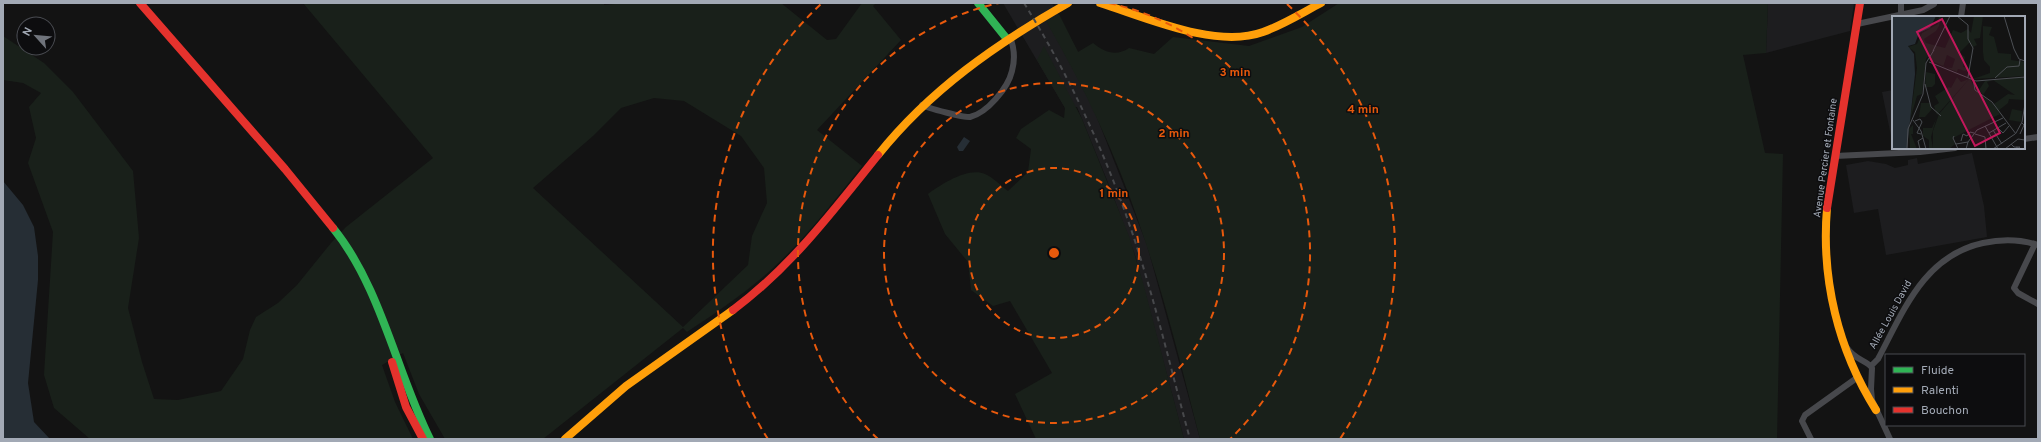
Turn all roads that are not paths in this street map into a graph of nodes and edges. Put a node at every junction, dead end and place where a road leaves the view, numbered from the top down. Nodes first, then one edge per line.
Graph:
1 (140, 3) edge
2 (978, 3) edge
3 (1062, 3) edge
4 (1068, 3) edge
5 (1100, 3) edge
6 (1321, 3) edge
7 (1860, 3) edge
8 (1901, 3) edge
9 (1963, 3) edge
10 (1934, 4) edge
11 (1116, 5) edge
12 (1048, 14) junction
13 (1901, 15) junction
14 (1896, 16) edge
15 (1961, 16) edge
16 (1892, 17) edge
17 (1856, 24) junction
18 (1008, 38) junction
19 (922, 105) junction
20 (2038, 137) edge
21 (2025, 139) edge
22 (1946, 149) edge
23 (1835, 156) junction
24 (2037, 244) edge
25 (2038, 304) edge
26 (384, 330) junction
27 (1843, 340) junction
28 (1862, 362) junction
29 (1871, 366) junction
30 (1857, 375) junction
31 (1871, 375) junction
32 (597, 410) junction
33 (1876, 410) junction
34 (423, 439) edge
35 (430, 439) edge
36 (565, 439) edge
37 (571, 439) edge
38 (1811, 439) edge
39 (1890, 439) edge

1 - 26 main road
2 - 18 main road
3 - 12 main road
4 - 12 main road
5 - 11 main road
6 - 11 main road
7 - 17 main road, Avenue Percier et Fontaine
8 - 13 street
9 - 15 street
10 - 13 street
12 - 18 main road
13 - 14 street
16 - 17 street
17 - 23 main road, Avenue Percier et Fontaine
18 - 19 main road
18 - 19 street
19 - 32 main road
20 - 21 street
22 - 23 street
23 - 27 main road, Avenue Percier et Fontaine
24 - 25 street
24 - 29 street, Allée Louis David
26 - 34 main road
26 - 35 main road
27 - 28 street, Avenue Percier et Fontaine
27 - 30 main road, Avenue Percier et Fontaine
28 - 29 street, Avenue Percier et Fontaine
28 - 30 street
29 - 31 street, Avenue Percier et Fontaine
30 - 31 street
30 - 33 main road, Avenue Percier et Fontaine
30 - 38 street
31 - 33 street, Avenue Percier et Fontaine
32 - 36 main road
32 - 37 main road
33 - 39 street, Avenue Percier et Fontaine

